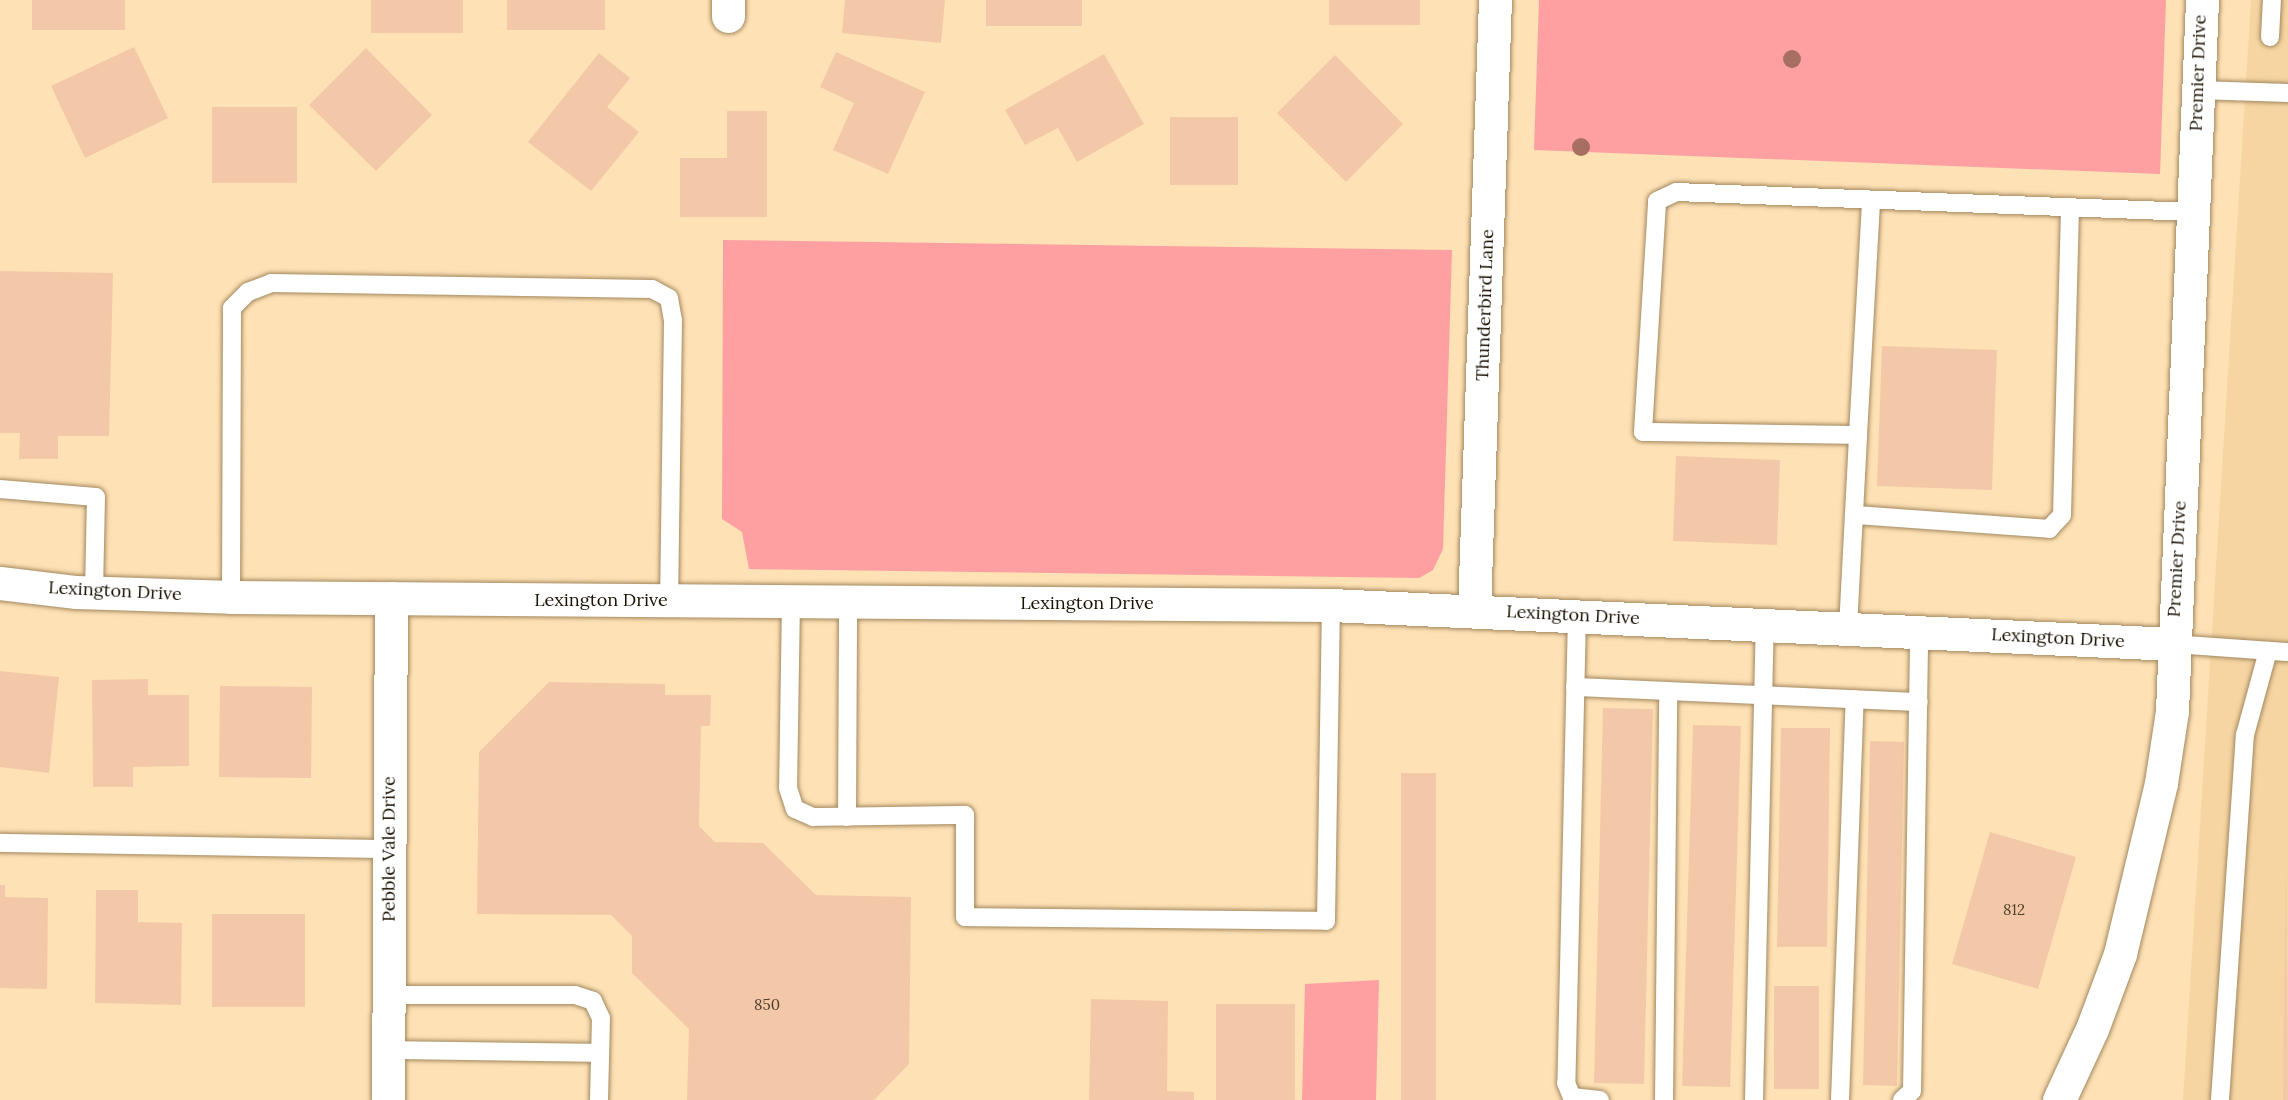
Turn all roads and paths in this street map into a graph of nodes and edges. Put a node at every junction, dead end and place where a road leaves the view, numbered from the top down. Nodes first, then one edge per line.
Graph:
1 (1495, 0) edge
2 (2202, 0) edge
3 (2272, 0) edge
4 (2270, 37) dead end
5 (2198, 90) junction
6 (2288, 93) edge
7 (1871, 200) junction
8 (2070, 207) junction
9 (2192, 212) junction
10 (1858, 435) junction
11 (0, 489) edge
12 (1856, 515) junction
13 (0, 583) edge
14 (94, 592) junction
15 (231, 597) junction
16 (391, 598) junction
17 (669, 600) junction
18 (791, 601) junction
19 (848, 601) junction
20 (1331, 605) junction
21 (1474, 609) junction
22 (1577, 615) junction
23 (1765, 624) junction
24 (1848, 628) junction
25 (1919, 632) junction
26 (2173, 644) junction
27 (2268, 651) junction
28 (2288, 652) edge
29 (1575, 687) junction
30 (1668, 691) junction
31 (1763, 695) junction
32 (1854, 699) junction
33 (1919, 702) junction
34 (847, 817) junction
35 (0, 843) edge
36 (389, 849) junction
37 (388, 995) junction
38 (388, 1050) junction
39 (600, 1053) junction
40 (388, 1100) edge
41 (599, 1100) edge
42 (1600, 1100) edge
43 (1664, 1100) edge
44 (1754, 1100) edge
45 (1839, 1100) edge
46 (1902, 1100) edge
47 (2059, 1100) edge
48 (2220, 1100) edge

1 - 21 street, Thunderbird Lane
2 - 5 street, Premier Drive
3 - 4 lane
5 - 6 lane
5 - 9 street, Premier Drive
7 - 8 lane
7 - 10 lane
7 - 10 lane
8 - 9 lane
8 - 12 lane
9 - 26 street, Premier Drive
10 - 12 lane
11 - 14 lane
12 - 24 lane
13 - 14 street, Lexington Drive
14 - 15 street, Lexington Drive
15 - 16 street, Lexington Drive
15 - 17 lane
16 - 17 street, Lexington Drive
16 - 36 street, Pebble Vale Drive
17 - 18 street, Lexington Drive
18 - 19 street, Lexington Drive
18 - 34 lane
19 - 20 street, Lexington Drive
19 - 34 lane
20 - 21 street, Lexington Drive
20 - 34 lane
21 - 22 street, Lexington Drive
22 - 23 street, Lexington Drive
22 - 29 lane
23 - 24 street, Lexington Drive
23 - 31 lane
24 - 25 street, Lexington Drive
25 - 26 street, Lexington Drive
25 - 33 lane
26 - 27 lane
26 - 47 street, Premier Drive
27 - 28 lane
27 - 48 lane
29 - 30 lane
29 - 42 lane
30 - 31 lane
30 - 43 lane
31 - 32 lane
31 - 44 lane
32 - 33 lane
32 - 45 lane
33 - 46 lane
35 - 36 lane
36 - 37 street, Pebble Vale Drive
37 - 38 street, Pebble Vale Drive
37 - 39 lane
38 - 39 lane
38 - 40 street, Pebble Vale Drive
39 - 41 lane

